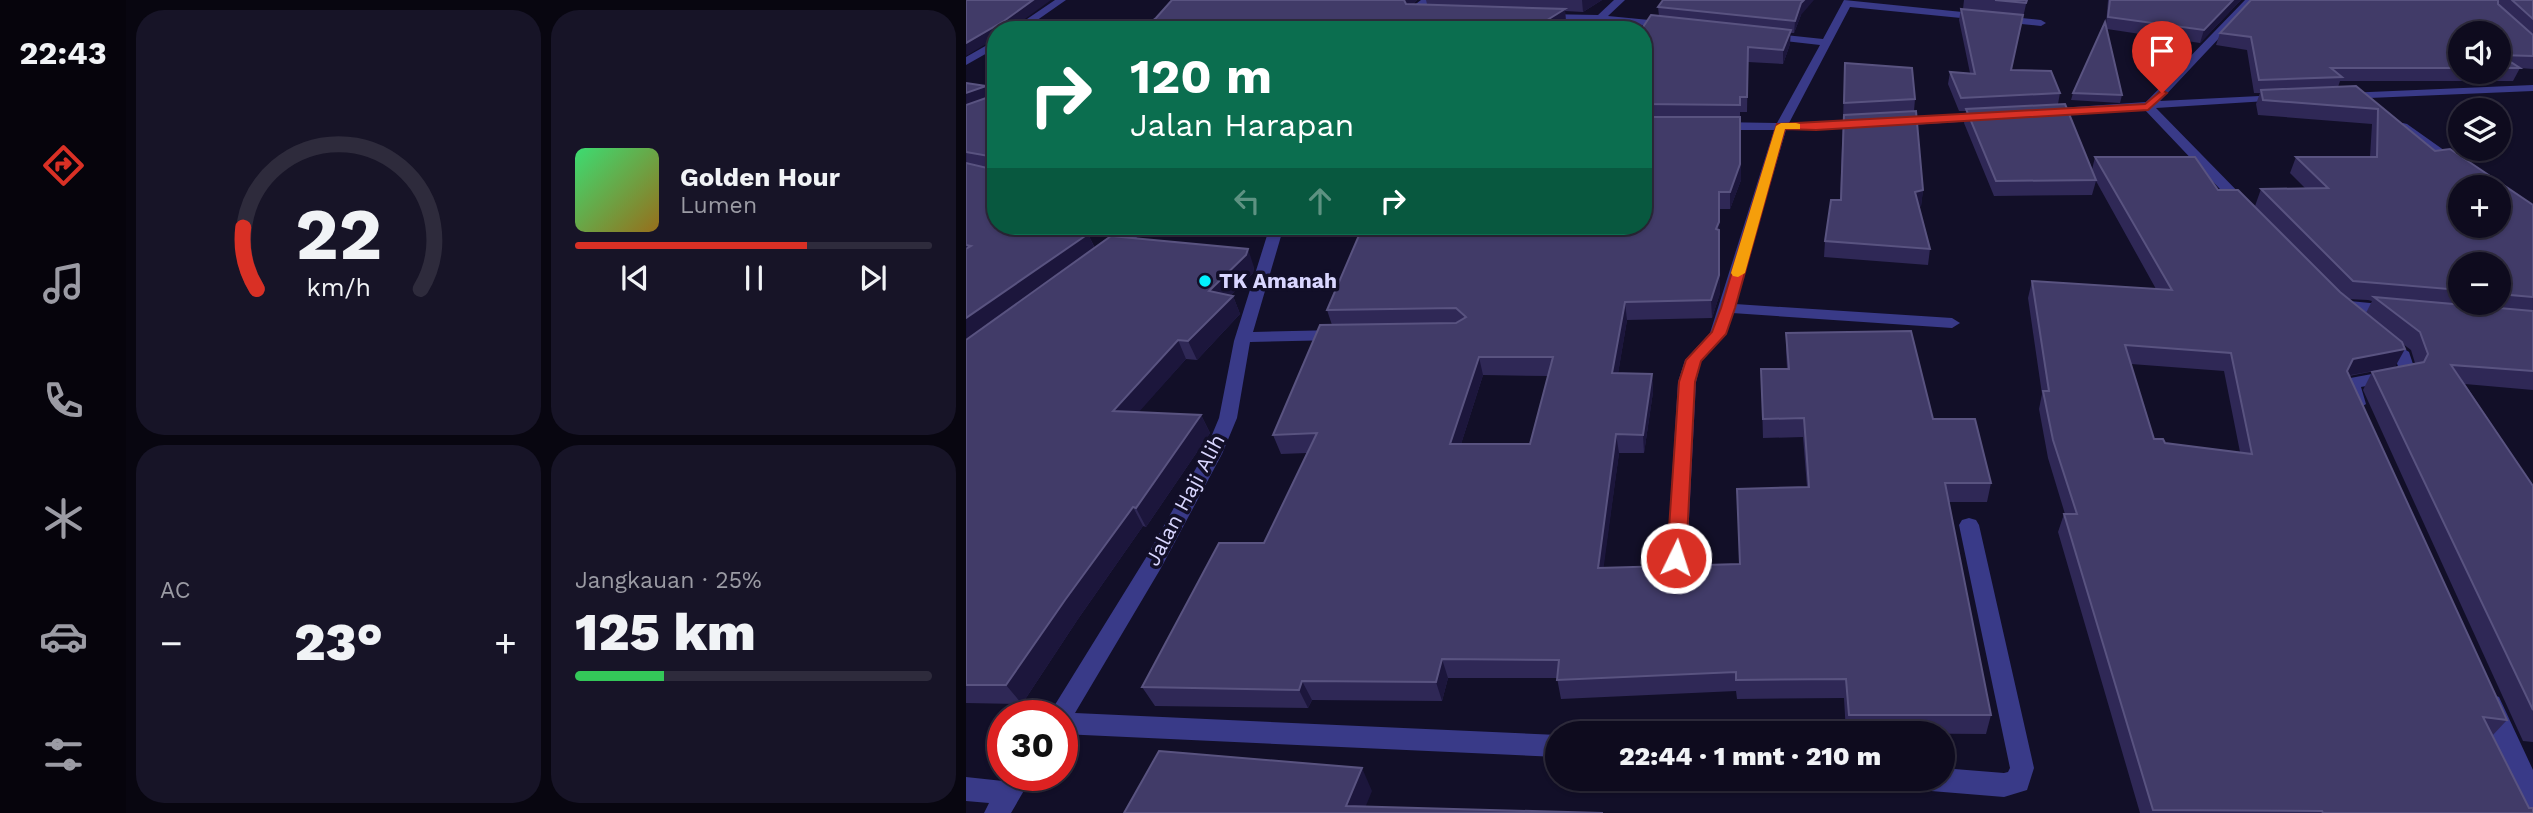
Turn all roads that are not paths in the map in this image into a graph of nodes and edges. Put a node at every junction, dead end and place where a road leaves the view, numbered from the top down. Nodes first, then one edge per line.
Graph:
1 (1061, 0) edge
2 (1427, 0) edge
3 (1620, 0) edge
4 (2250, 0) edge
5 (1848, 2) edge
6 (1430, 15) edge
7 (1527, 17) edge
8 (1600, 18) junction
9 (1030, 21) edge
10 (1630, 21) edge
11 (1652, 23) edge
12 (2041, 23) dead end
13 (1681, 26) edge
14 (1760, 35) edge
15 (1825, 42) junction
16 (987, 49) edge
17 (966, 62) edge
18 (2533, 88) edge
19 (2359, 96) junction
20 (2333, 97) edge
21 (2292, 98) edge
22 (2148, 107) junction
23 (2038, 113) edge
24 (1996, 116) edge
25 (1698, 126) edge
26 (1781, 126) junction
27 (2472, 175) edge
28 (2255, 218) edge
29 (1132, 235) edge
30 (1274, 235) edge
31 (1100, 258) edge
32 (1728, 308) junction
33 (2408, 311) edge
34 (1952, 323) dead end
35 (1352, 335) edge
36 (1244, 337) junction
37 (2367, 425) edge
38 (1969, 525) dead end
39 (1676, 558) dead end
40 (2483, 686) edge
41 (1070, 700) edge
42 (1078, 724) edge
43 (1545, 746) edge
44 (1955, 781) edge
45 (966, 789) edge
46 (1010, 794) edge
47 (2533, 798) edge

1 - 9 street
2 - 6 street
3 - 8 street
4 - 22 street
5 - 12 street
5 - 15 street
7 - 8 street
8 - 10 street
11 - 13 street
14 - 15 street
15 - 26 street
16 - 17 street
18 - 19 street
19 - 20 street
19 - 27 street
21 - 22 street
22 - 23 street
22 - 28 street
24 - 26 street
25 - 26 street
26 - 32 street
29 - 31 street
30 - 36 street, Jalan Haji Alih
32 - 34 street
32 - 39 street
33 - 37 street
35 - 36 street
36 - 41 street, Jalan Haji Alih
38 - 44 street
40 - 47 street
42 - 43 street
45 - 46 street

